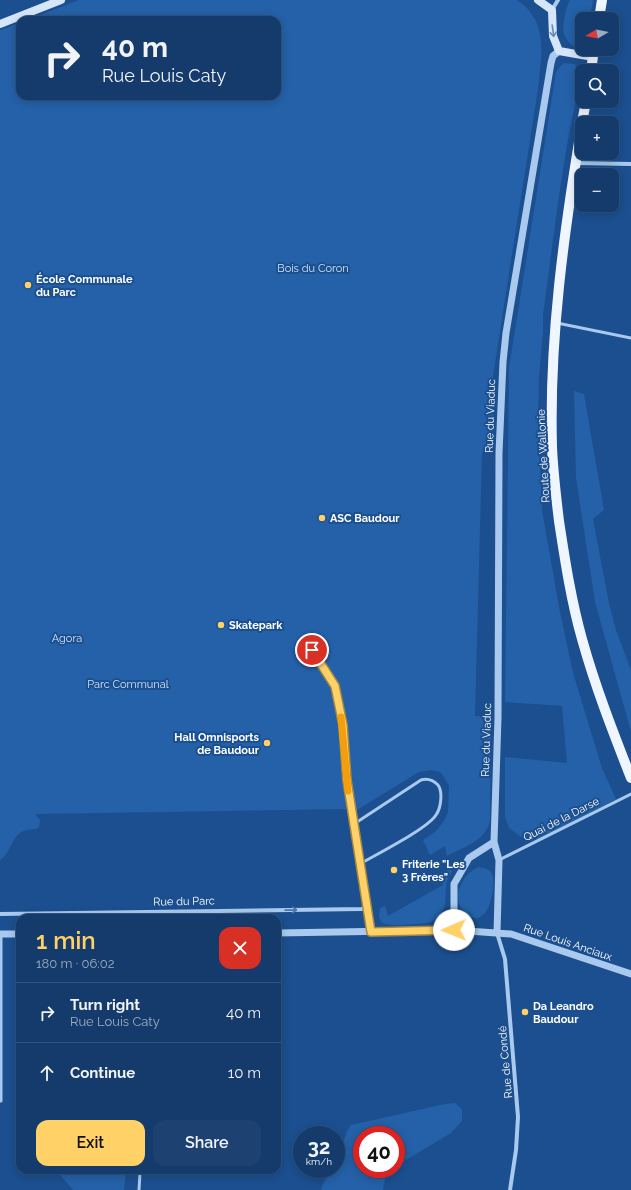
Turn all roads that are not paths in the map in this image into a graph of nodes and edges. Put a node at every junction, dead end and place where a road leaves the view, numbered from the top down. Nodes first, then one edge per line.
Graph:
1 (61, 0) edge
2 (538, 0) edge
3 (558, 0) edge
4 (602, 0) edge
5 (552, 10) junction
6 (600, 12) edge
7 (20, 16) edge
8 (16, 18) edge
9 (0, 24) edge
10 (559, 51) junction
11 (575, 52) edge
12 (576, 160) edge
13 (575, 163) junction
14 (631, 164) edge
15 (556, 323) junction
16 (631, 338) edge
17 (312, 650) dead end
18 (631, 778) edge
19 (631, 794) edge
20 (354, 824) junction
21 (494, 842) junction
22 (499, 860) junction
23 (360, 864) junction
24 (367, 906) junction
25 (0, 914) edge
26 (16, 914) edge
27 (157, 914) edge
28 (454, 930) junction
29 (371, 932) junction
30 (281, 933) edge
31 (497, 933) junction
32 (0, 934) edge
33 (16, 934) edge
34 (631, 974) edge
35 (0, 1101) edge
36 (140, 1174) edge
37 (139, 1190) edge
38 (510, 1190) edge

1 - 7 main road
2 - 5 main road
3 - 5 street
4 - 6 main road
5 -> 10 main road
8 - 9 main road
10 - 11 main road
10 - 21 street, Rue du Viaduc
12 - 13 main road, Route de Wallonie
13 - 14 street
13 - 15 main road, Route de Wallonie
15 - 16 lane
15 - 18 main road, Route de Wallonie
17 - 20 lane
19 - 22 lane, Quai de la Darse
20 - 23 lane
20 - 23 lane
21 - 22 street, Rue du Viaduc
21 - 28 street
22 - 31 street, Rue du Viaduc
23 - 24 lane
27 -> 24 street, Rue du Parc
24 - 29 street
25 - 26 street, Rue du Parc
28 - 29 street
28 - 31 street
29 - 30 street
31 - 34 street, Rue Louis Anciaux
31 - 38 street, Rue de Condé
32 - 33 street
32 - 35 lane
36 - 37 lane

